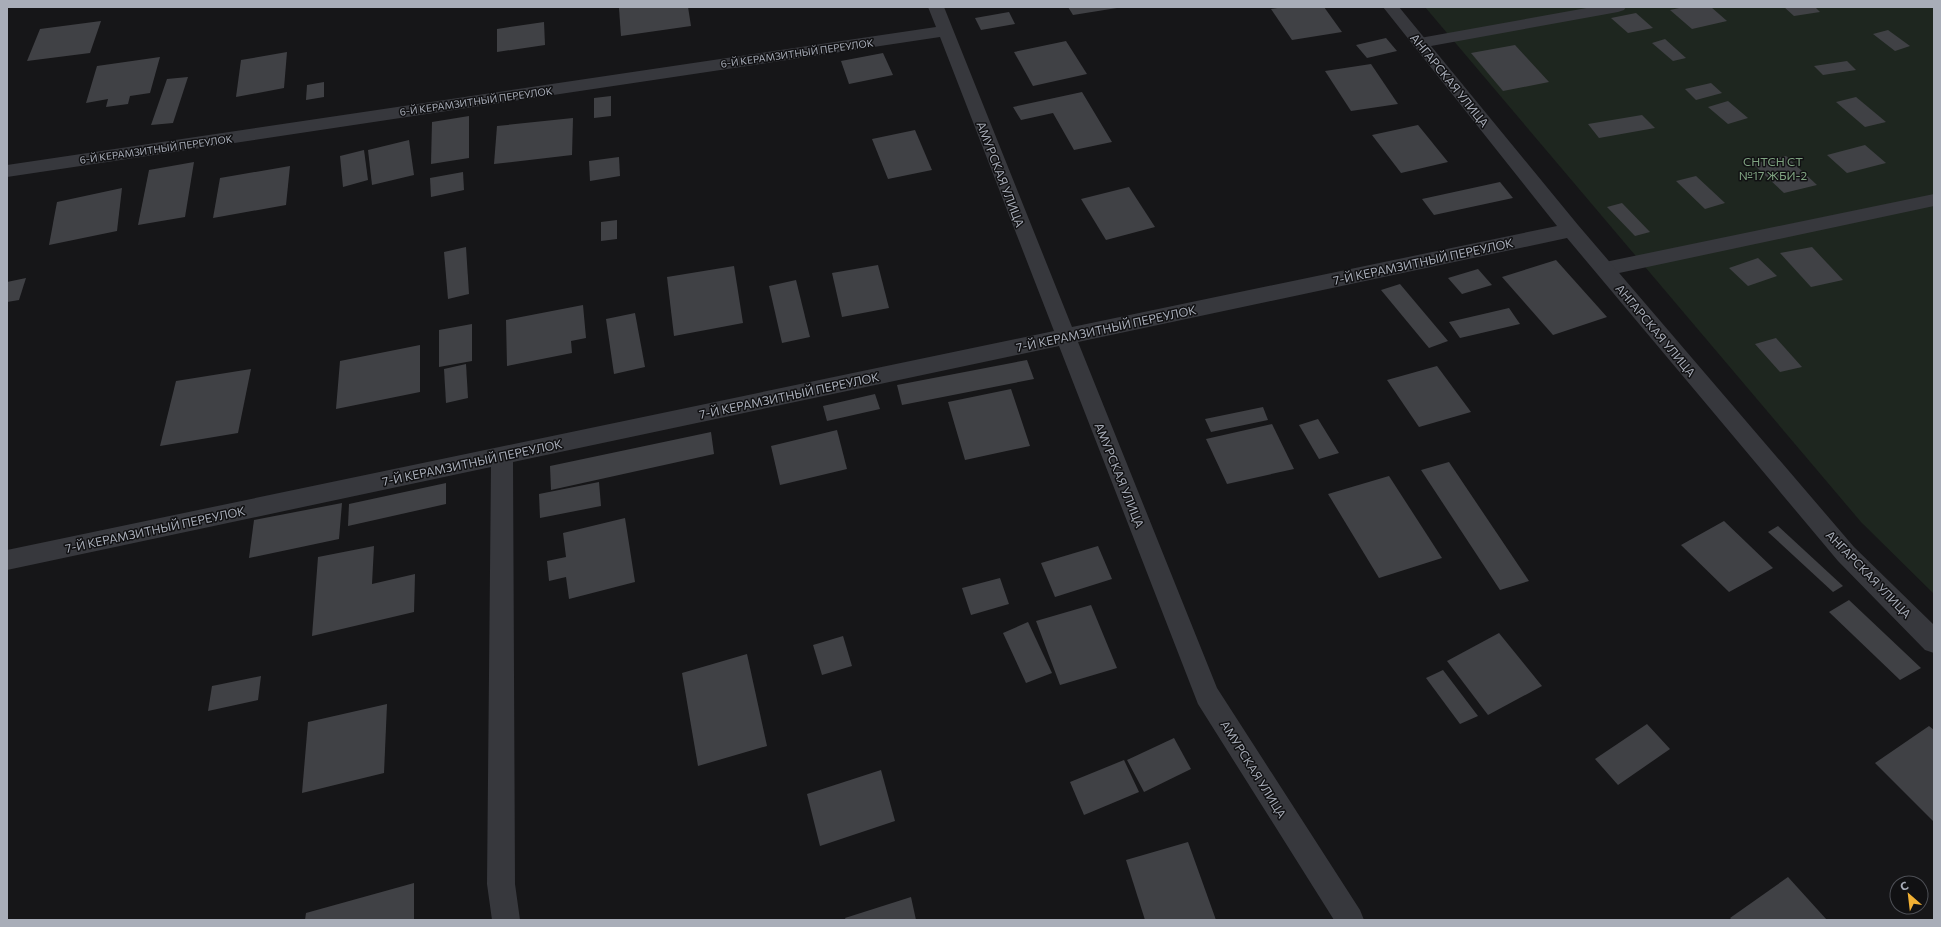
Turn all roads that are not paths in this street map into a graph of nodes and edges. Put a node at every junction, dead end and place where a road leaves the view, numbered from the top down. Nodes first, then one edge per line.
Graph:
1 (936, 7) edge
2 (1391, 7) edge
3 (1618, 7) edge
4 (945, 31) junction
5 (1420, 43) junction
6 (7, 171) edge
7 (1934, 200) edge
8 (1572, 230) junction
9 (1605, 269) junction
10 (1065, 336) junction
11 (502, 456) junction
12 (7, 560) edge
13 (1934, 642) edge
14 (506, 920) edge
15 (1350, 920) edge

1 - 4 street, АМУРСКАЯ УЛИЦА
2 - 5 street, АНГАРСКАЯ УЛИЦА
3 - 5 street
4 - 6 street, 6-Й КЕРАМЗИТНЫЙ ПЕРЕУЛОК
4 - 10 street, АМУРСКАЯ УЛИЦА
5 - 8 street, АНГАРСКАЯ УЛИЦА
7 - 9 street
8 - 9 street, АНГАРСКАЯ УЛИЦА
8 - 10 street, 7-Й КЕРАМЗИТНЫЙ ПЕРЕУЛОК
9 - 13 street, АНГАРСКАЯ УЛИЦА
10 - 11 street, 7-Й КЕРАМЗИТНЫЙ ПЕРЕУЛОК
10 - 15 street, АМУРСКАЯ УЛИЦА
11 - 12 street, 7-Й КЕРАМЗИТНЫЙ ПЕРЕУЛОК
11 - 14 street

